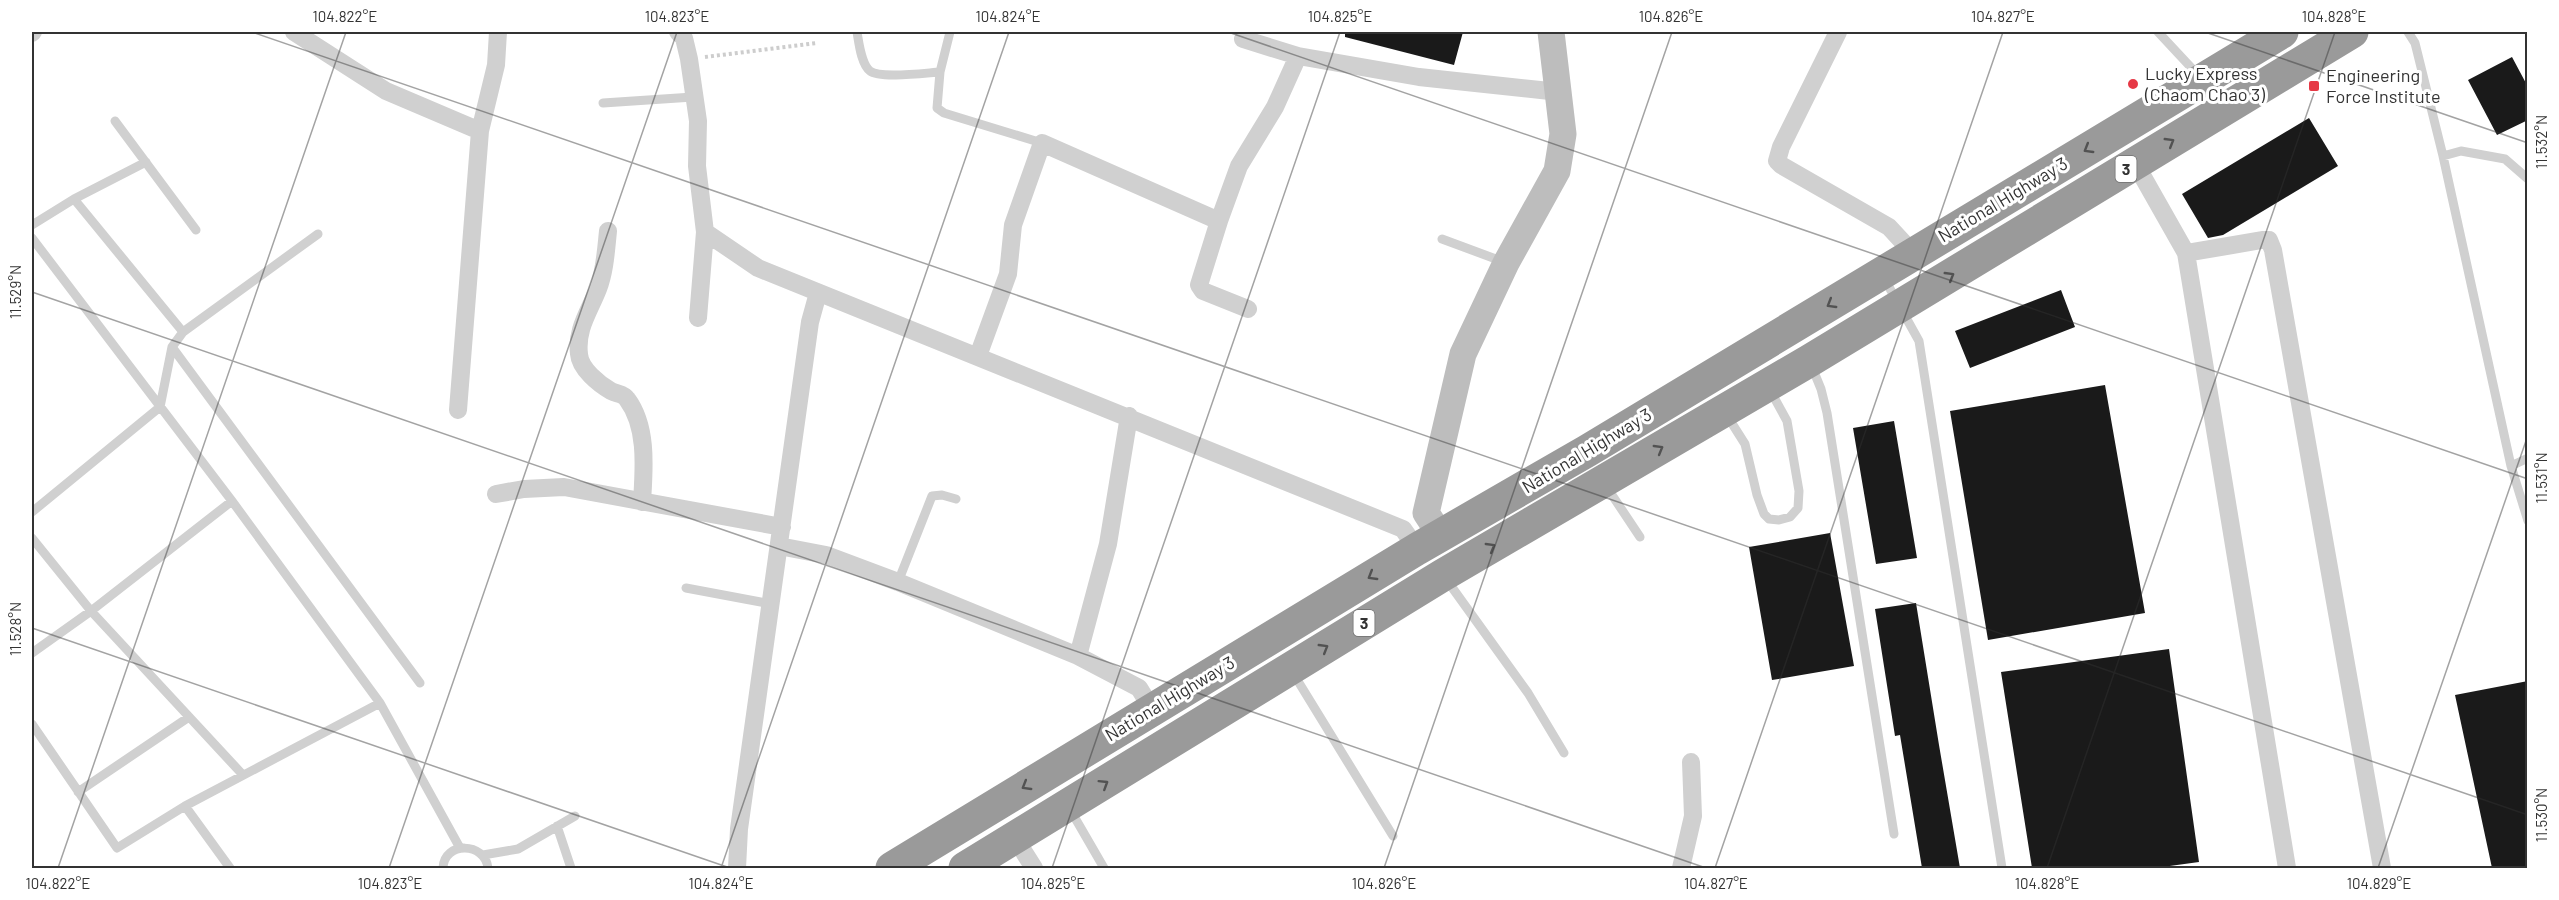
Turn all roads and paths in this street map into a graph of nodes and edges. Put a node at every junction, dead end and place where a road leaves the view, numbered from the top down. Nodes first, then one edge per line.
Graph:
1 (294, 32) edge
2 (498, 32) edge
3 (678, 32) edge
4 (857, 32) edge
5 (950, 32) edge
6 (1551, 32) edge
7 (1838, 32) edge
8 (2158, 32) edge
9 (2282, 32) edge
10 (2352, 32) edge
11 (2408, 32) edge
12 (1243, 39) dead end
13 (817, 43) dead end
14 (1298, 56) junction
15 (689, 59) junction
16 (940, 72) junction
17 (2203, 79) junction
18 (1560, 92) junction
19 (693, 97) junction
20 (603, 103) dead end
21 (115, 121) dead end
22 (480, 131) junction
23 (1042, 143) junction
24 (2443, 156) junction
25 (146, 162) junction
26 (2136, 163) junction
27 (2528, 179) edge
28 (74, 199) junction
29 (1219, 222) junction
30 (32, 225) edge
31 (196, 230) dead end
32 (608, 231) dead end
33 (705, 232) junction
34 (318, 234) dead end
35 (32, 238) edge
36 (1442, 239) dead end
37 (2186, 253) junction
38 (1914, 254) junction
39 (1506, 262) junction
40 (1881, 274) junction
41 (818, 293) junction
42 (1900, 306) junction
43 (1248, 309) dead end
44 (698, 318) dead end
45 (183, 332) junction
46 (172, 347) junction
47 (978, 356) junction
48 (1809, 361) junction
49 (1767, 386) junction
50 (160, 406) junction
51 (458, 410) dead end
52 (1724, 411) junction
53 (1129, 416) junction
54 (2528, 458) edge
55 (2511, 466) junction
56 (1603, 482) junction
57 (496, 494) dead end
58 (956, 499) dead end
59 (232, 501) junction
60 (642, 502) junction
61 (32, 512) edge
62 (2528, 521) edge
63 (1422, 532) junction
64 (781, 537) junction
65 (1640, 537) dead end
66 (32, 538) edge
67 (1443, 575) junction
68 (898, 582) junction
69 (686, 588) dead end
70 (771, 604) junction
71 (91, 611) junction
72 (32, 653) edge
73 (1078, 656) junction
74 (1290, 669) junction
75 (420, 683) dead end
76 (380, 704) junction
77 (1152, 709) junction
78 (189, 717) junction
79 (32, 724) edge
80 (1564, 753) dead end
81 (1691, 762) dead end
82 (243, 775) junction
83 (78, 792) junction
84 (185, 806) junction
85 (1068, 806) junction
86 (575, 816) dead end
87 (557, 826) junction
88 (1894, 834) dead end
89 (1393, 836) dead end
90 (1015, 838) junction
91 (460, 848) junction
92 (483, 855) junction
93 (230, 868) edge
94 (443, 868) edge
95 (488, 868) edge
96 (571, 868) edge
97 (737, 868) edge
98 (892, 868) edge
99 (965, 868) edge
100 (1034, 868) edge
101 (1104, 868) edge
102 (1681, 868) edge
103 (2002, 868) edge
104 (2287, 868) edge
105 (2382, 868) edge

1 - 22 street
2 - 22 street
3 - 15 street
4 - 16 lane
5 - 16 lane
6 - 18 street
7 - 38 street
8 - 17 lane
9 - 17 highway, National Highway 3 / 3
26 -> 10 highway, National Highway 3 / 3
11 - 24 lane
12 - 14 street
13 - 15 path
14 - 18 street
14 - 29 street
15 - 19 street
16 - 23 lane
17 -> 38 highway, National Highway 3 / 3
18 - 39 street
19 - 20 lane
19 - 33 street
21 - 25 lane
22 - 51 street
23 - 29 street
23 - 47 street
24 - 27 lane
24 - 55 lane
25 - 28 lane
25 - 31 lane
26 - 37 street
42 -> 26 highway, National Highway 3 / 3
28 - 30 lane
28 - 45 lane
29 - 43 street
32 - 60 street
33 - 41 street
33 - 44 street
34 - 45 lane
35 - 50 lane
36 - 39 lane
37 - 104 street
37 - 105 street
38 - 40 highway, National Highway 3 / 3
39 - 63 street
40 - 42 lane
40 -> 63 highway, National Highway 3 / 3
41 - 47 street
41 - 64 street
42 - 48 highway, National Highway 3 / 3
42 - 103 lane
45 - 46 lane
46 - 50 lane
46 - 75 lane
47 - 53 street
48 - 49 highway, National Highway 3 / 3
48 - 88 lane
49 - 52 highway, National Highway 3 / 3
49 - 52 lane
50 - 59 lane
50 - 61 lane
56 -> 52 highway, National Highway 3 / 3
53 - 63 street
53 - 73 street
54 - 55 lane
55 - 62 lane
56 - 65 lane
67 -> 56 highway, National Highway 3 / 3
57 - 60 street
58 - 68 lane
59 - 71 lane
59 - 76 lane
60 - 64 street
63 -> 77 highway, National Highway 3 / 3
64 - 68 street
64 - 70 street
66 - 71 lane
74 -> 67 highway, National Highway 3 / 3
67 - 80 lane
68 - 73 street
69 - 70 lane
70 - 97 street
71 - 72 lane
71 - 78 lane
73 - 77 street
85 -> 74 highway, National Highway 3 / 3
74 - 89 lane
76 - 82 lane
76 - 91 lane
77 -> 98 highway, National Highway 3 / 3
78 - 82 lane
78 - 83 lane
79 - 83 lane
81 - 102 street
82 - 84 lane
83 - 84 lane
84 - 93 lane
85 - 90 highway, National Highway 3 / 3
85 - 101 lane
86 - 87 lane
87 - 92 lane
87 - 96 lane
90 - 99 highway, National Highway 3 / 3
90 - 100 street
91 - 92 lane
91 - 94 lane
92 - 95 lane

